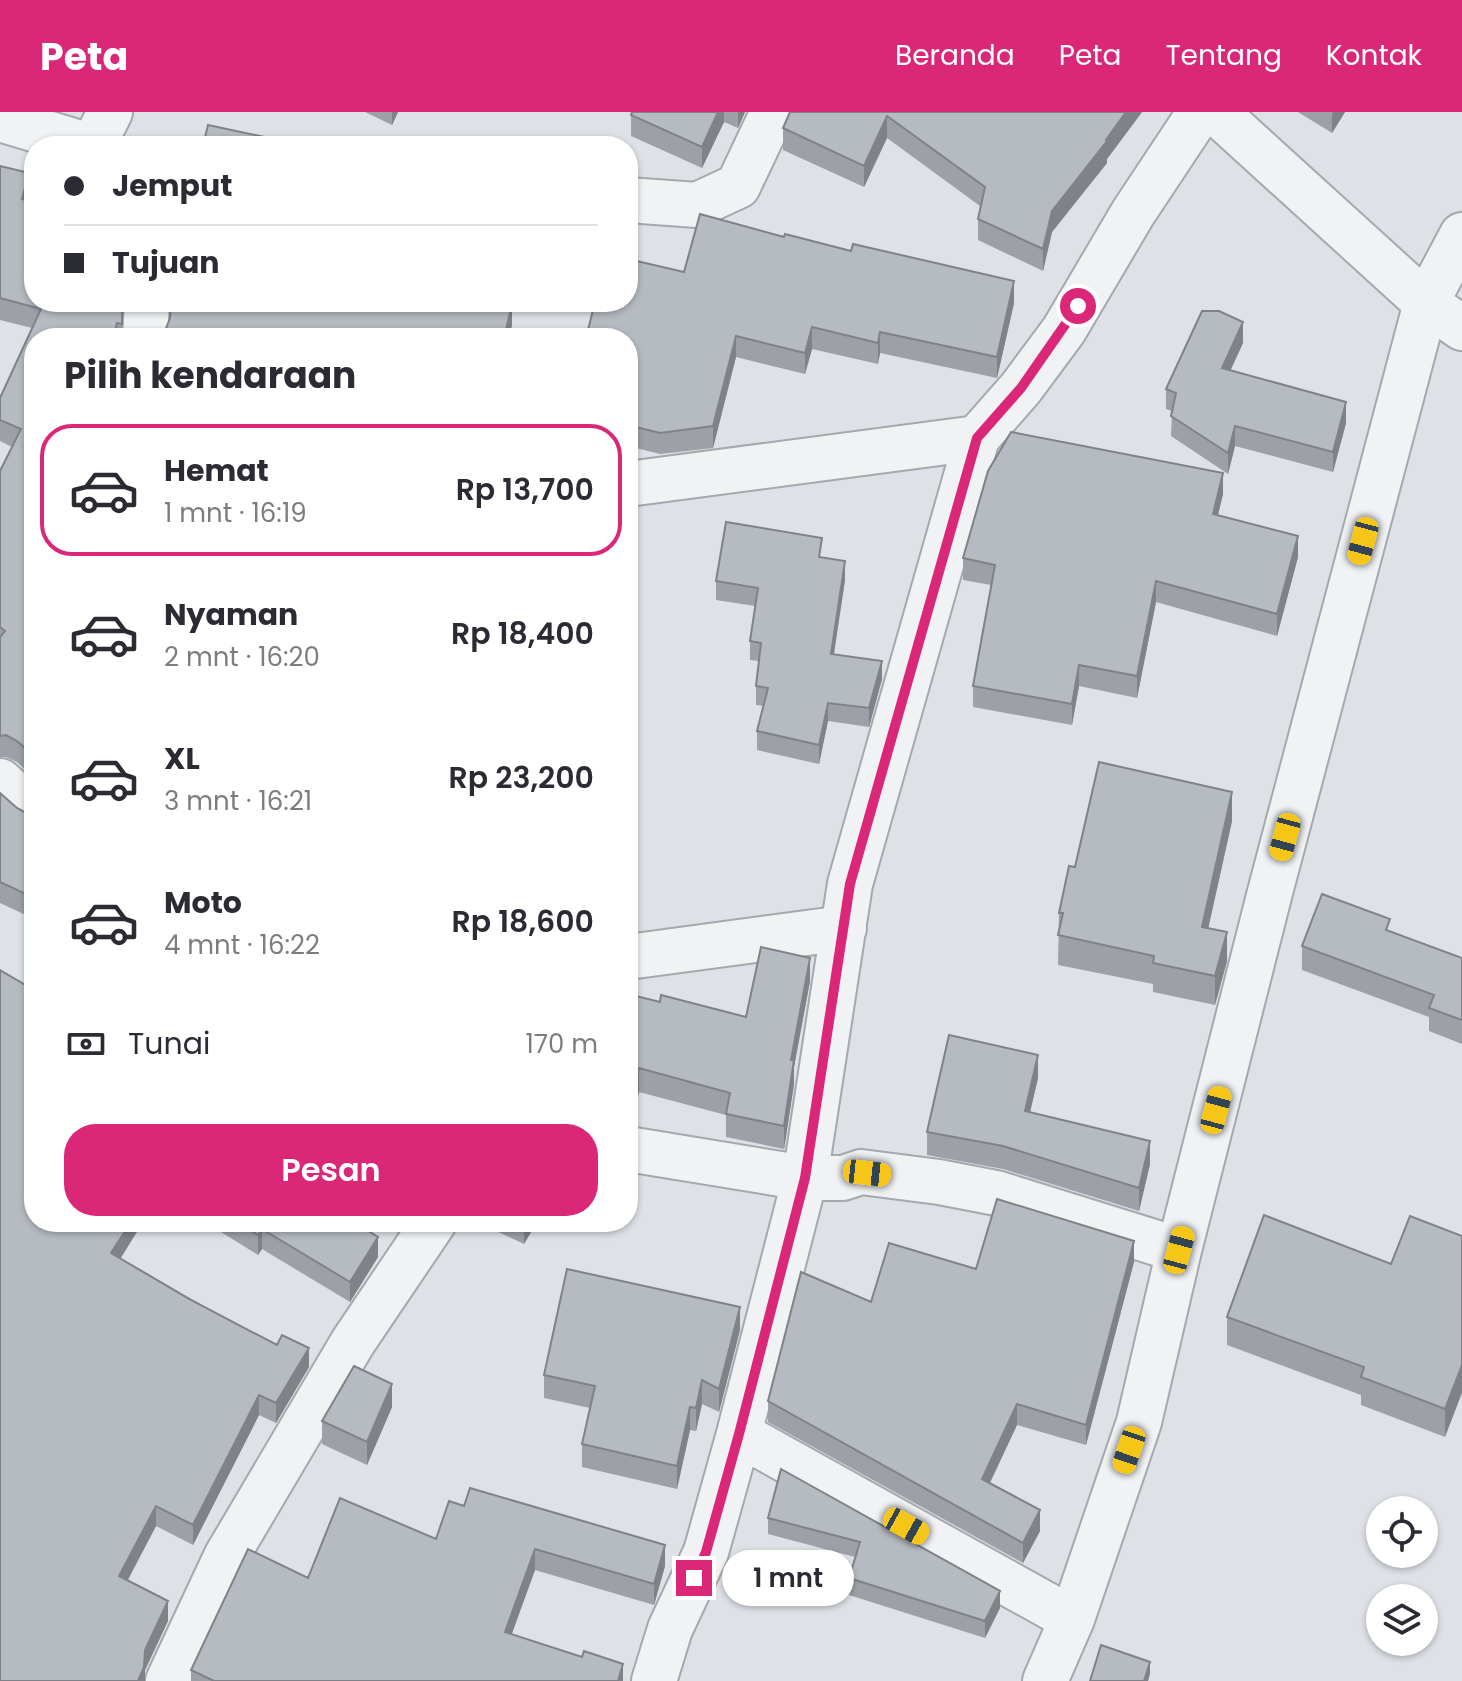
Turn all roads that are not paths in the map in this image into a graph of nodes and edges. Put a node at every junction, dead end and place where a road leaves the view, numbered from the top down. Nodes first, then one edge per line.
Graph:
1 (110, 112) edge
2 (773, 112) edge
3 (1200, 112) edge
4 (1216, 112) edge
5 (0, 119) edge
6 (58, 136) edge
7 (97, 136) edge
8 (638, 201) edge
9 (1462, 235) edge
10 (1426, 303) junction
11 (1462, 328) edge
12 (977, 438) junction
13 (638, 483) edge
14 (0, 781) edge
15 (24, 802) edge
16 (844, 928) junction
17 (638, 956) edge
18 (638, 1151) edge
19 (805, 1178) junction
20 (427, 1232) edge
21 (1179, 1250) junction
22 (739, 1434) junction
23 (1072, 1619) junction
24 (168, 1681) edge
25 (654, 1681) edge
26 (1045, 1681) edge

1 - 7 street
2 - 8 street
3 - 12 street
4 - 10 street
5 - 6 street
9 - 10 street
10 - 11 street
10 - 21 street
12 - 13 street
12 - 16 street
14 - 15 street
16 - 17 street
16 - 19 street
18 - 19 street
19 - 21 street
19 - 22 street
20 - 24 street
21 - 23 street
22 - 23 street
22 - 25 street
23 - 26 street

